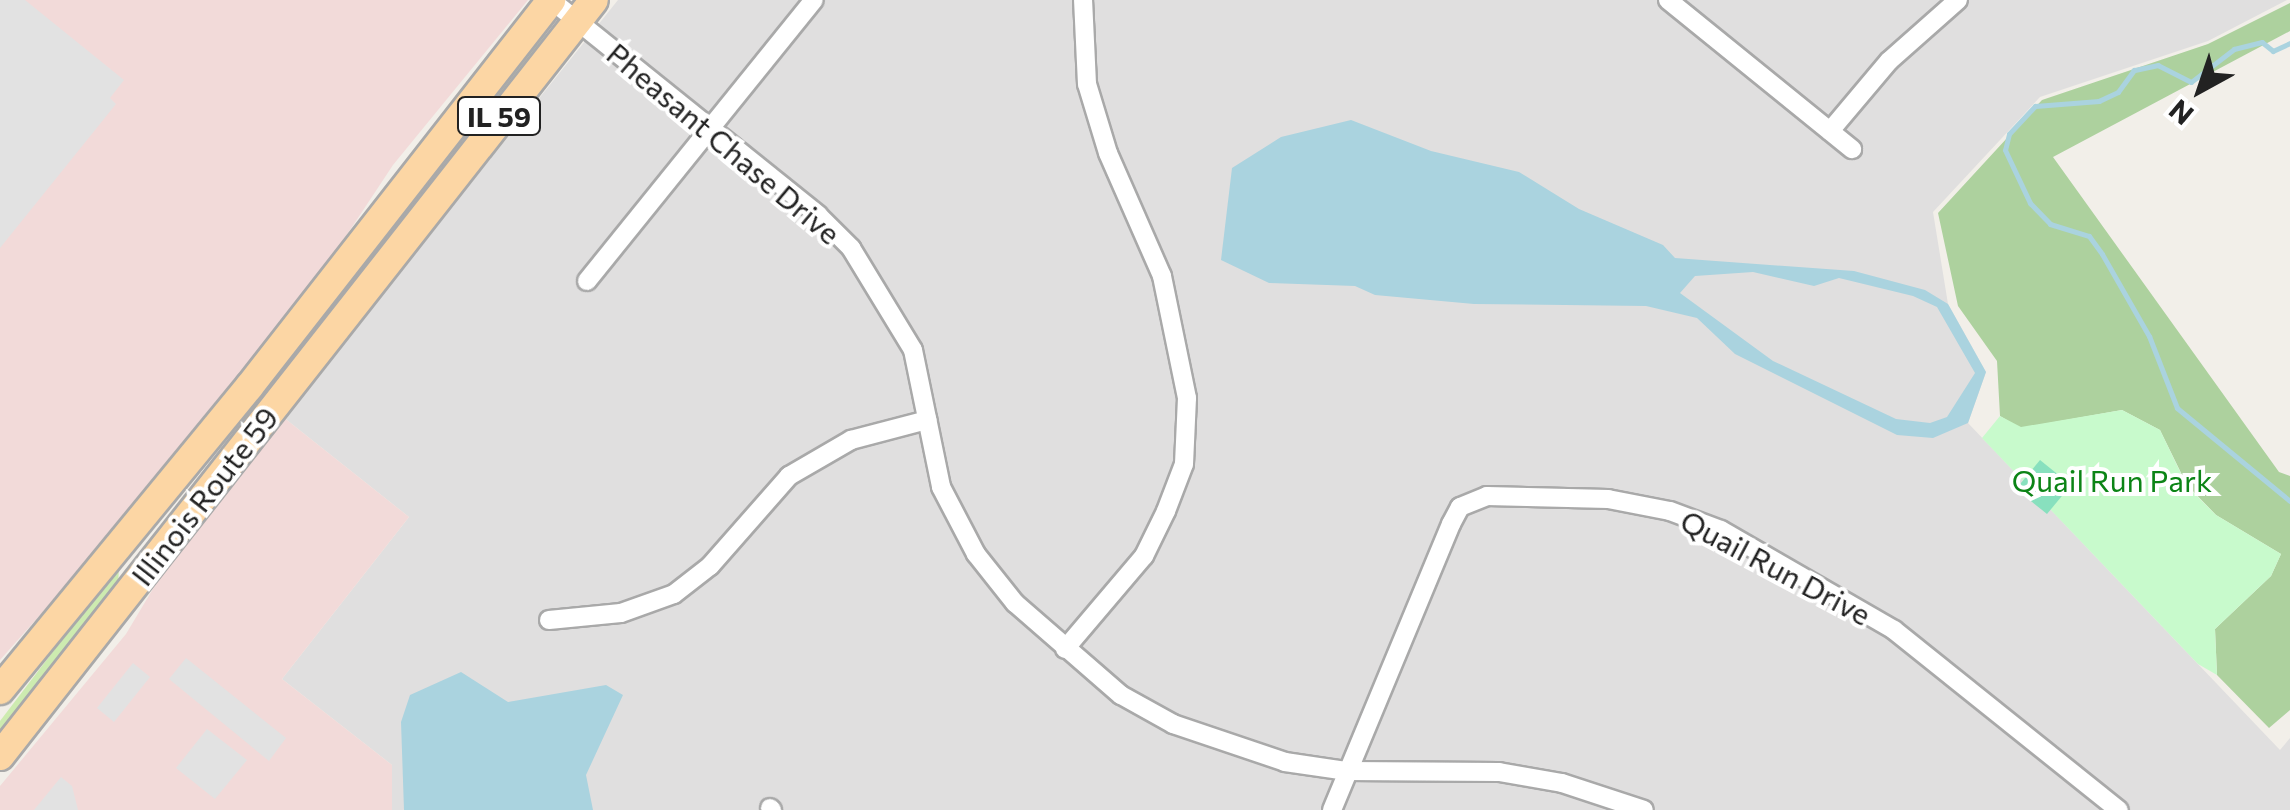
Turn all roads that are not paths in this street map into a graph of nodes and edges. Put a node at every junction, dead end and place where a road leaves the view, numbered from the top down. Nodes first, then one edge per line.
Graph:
1 (551, 0) edge
2 (814, 0) edge
3 (1083, 0) edge
4 (1668, 0) edge
5 (1958, 0) edge
6 (585, 10) edge
7 (710, 128) junction
8 (1830, 131) junction
9 (1852, 149) dead end
10 (587, 281) dead end
11 (927, 420) junction
12 (139, 524) junction
13 (129, 592) junction
14 (549, 620) dead end
15 (1066, 650) junction
16 (0, 690) edge
17 (0, 756) edge
18 (1347, 771) junction
19 (1620, 805) edge
20 (1332, 810) edge
21 (1644, 810) edge
22 (2119, 810) edge

1 - 6 street, Pheasant Chase Drive
1 - 12 main road, Illinois Route 59 / IL 59
2 - 7 street
3 - 15 street
4 - 8 street
5 - 8 street
6 - 7 street, Pheasant Chase Drive
6 - 13 main road, Illinois Route 59 / IL 59
7 - 10 street
7 - 11 street, Pheasant Chase Drive
8 - 9 street
11 - 14 street
11 - 15 street, Pheasant Chase Drive
12 - 13 main road
12 - 16 main road, Illinois Route 59 / IL 59
13 - 17 main road, Illinois Route 59 / IL 59
15 - 18 street, Pheasant Chase Drive
18 - 19 street, Pheasant Chase Drive
18 - 20 street, Quail Run Drive
18 - 22 street, Quail Run Drive
19 - 21 street, Pheasant Chase Drive

